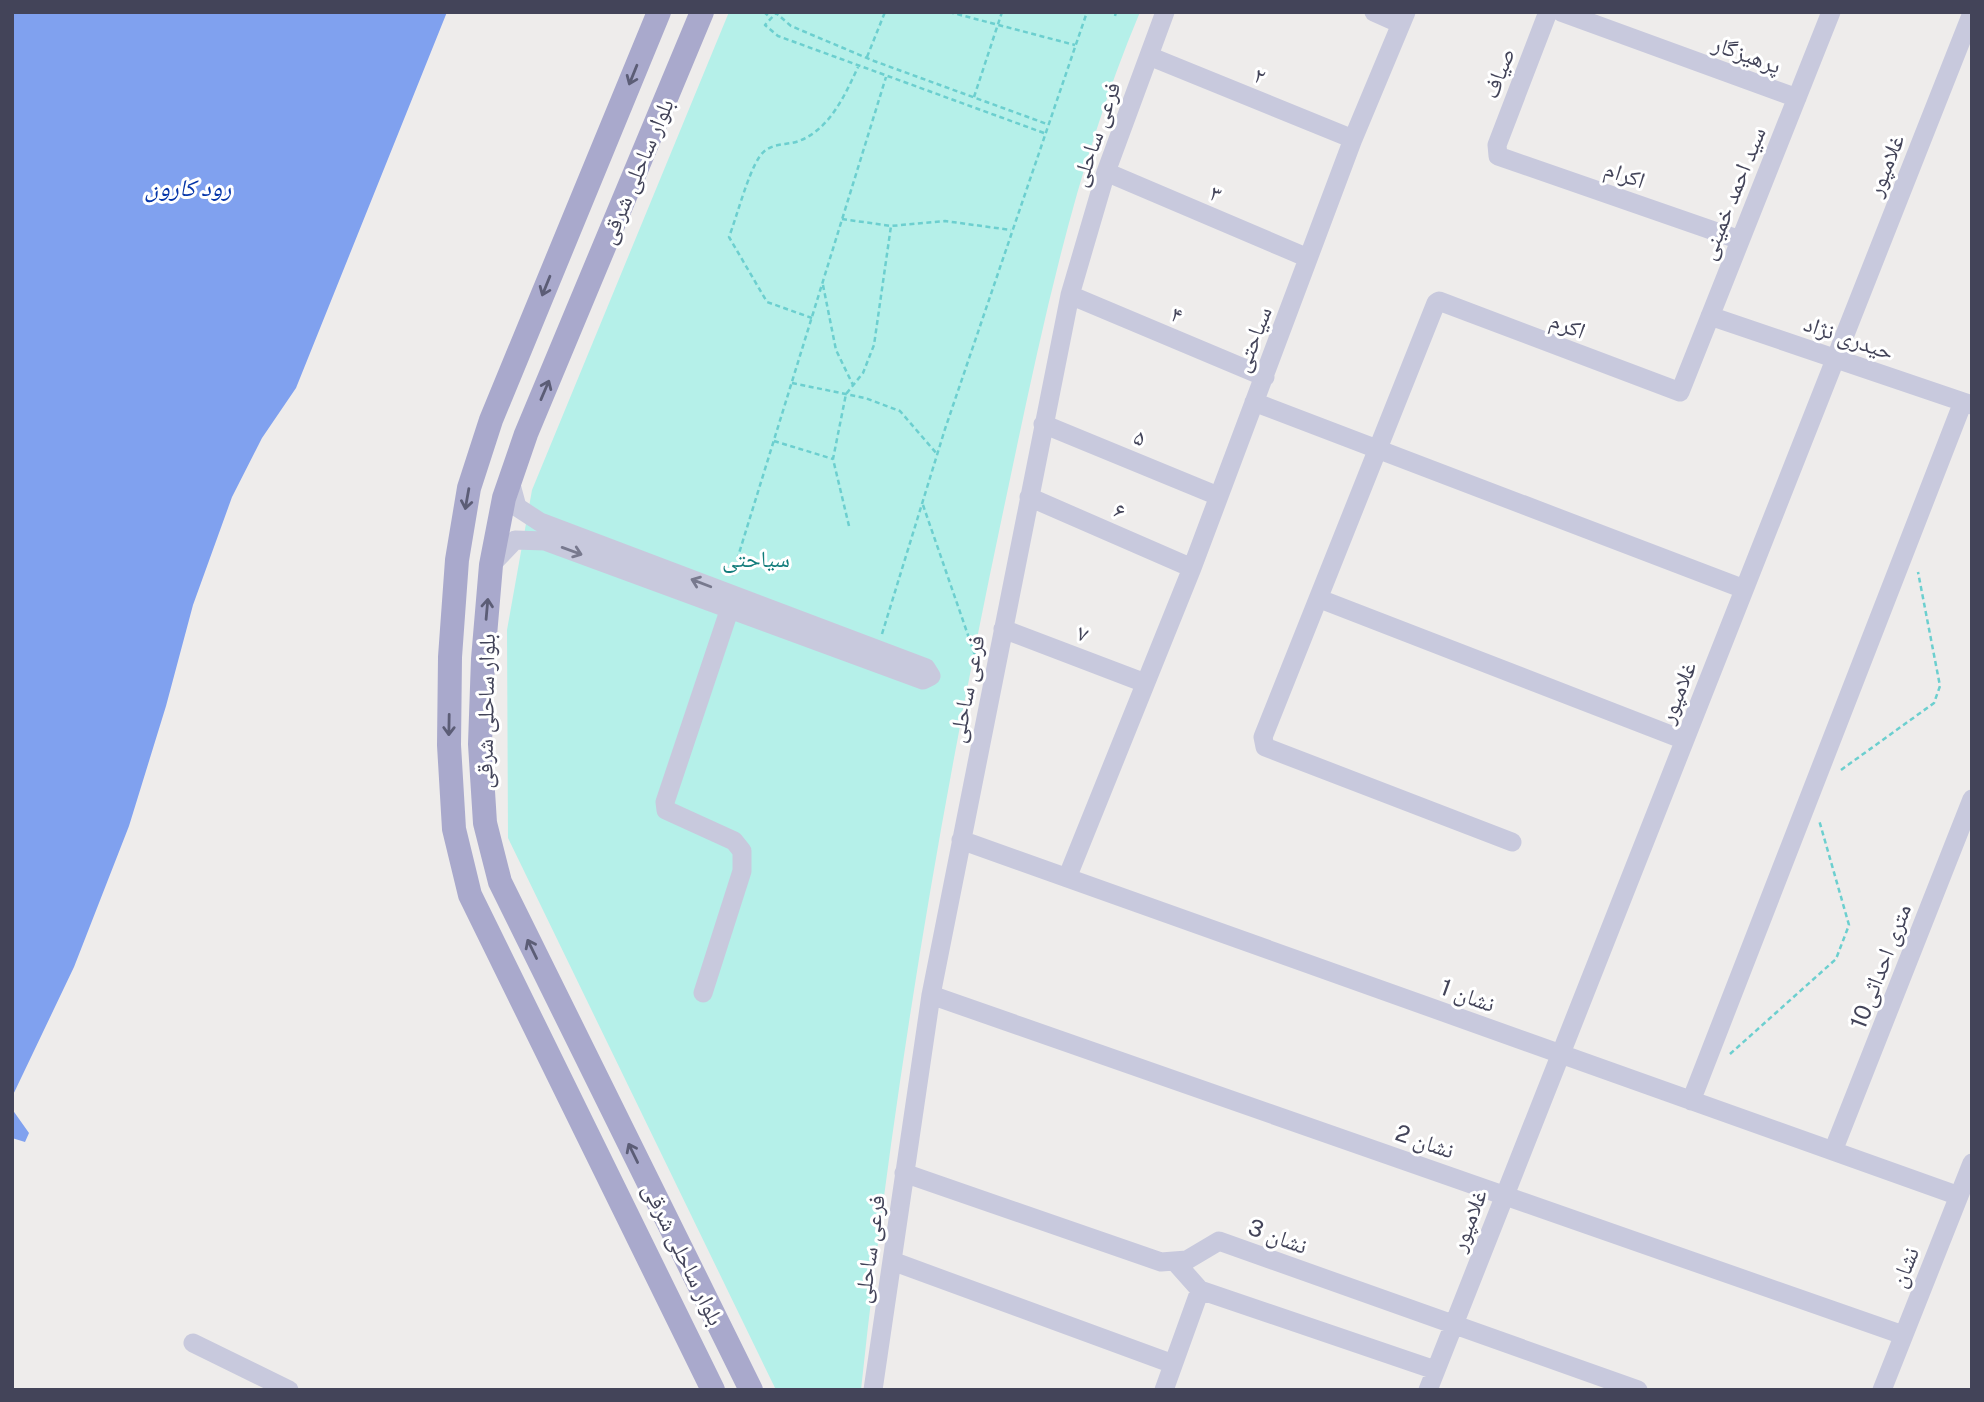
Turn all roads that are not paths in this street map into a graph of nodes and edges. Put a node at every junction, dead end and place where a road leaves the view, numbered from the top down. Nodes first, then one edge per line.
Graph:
1 (659, 12) edge
2 (702, 12) edge
3 (1165, 12) edge
4 (1374, 12) edge
5 (1548, 12) edge
6 (1561, 12) edge
7 (1831, 12) edge
8 (1972, 13) edge
9 (1403, 18) edge
10 (1149, 56) junction
11 (1797, 98) junction
12 (1353, 139) junction
13 (1496, 152) joint
14 (1106, 173) junction
15 (1740, 240) junction
16 (1308, 258) junction
17 (1070, 295) junction
18 (1710, 316) junction
19 (1835, 358) junction
20 (1265, 377) junction
21 (1680, 392) joint
22 (1254, 402) junction
23 (1967, 403) edge
24 (1043, 424) junction
25 (1379, 449) junction
26 (510, 481) junction
27 (1218, 496) junction
28 (1029, 497) junction
29 (535, 519) junction
30 (531, 541) junction
31 (491, 565) junction
32 (1192, 568) junction
33 (1744, 589) junction
34 (730, 599) junction
35 (1320, 599) junction
36 (1003, 629) junction
37 (1145, 683) junction
38 (1684, 740) junction
39 (1972, 799) edge
40 (961, 840) junction
41 (1512, 842) dead end
42 (1068, 878) junction
43 (704, 993) dead end
44 (931, 995) junction
45 (1560, 1054) junction
46 (1691, 1101) junction
47 (1833, 1151) junction
48 (1972, 1163) edge
49 (904, 1173) junction
50 (1505, 1195) junction
51 (1959, 1196) junction
52 (892, 1261) junction
53 (1176, 1263) junction
54 (1200, 1290) junction
55 (1454, 1324) junction
56 (1903, 1335) junction
57 (193, 1343) dead end
58 (1173, 1364) junction
59 (1435, 1370) junction
60 (289, 1390) edge
61 (713, 1390) edge
62 (751, 1390) edge
63 (873, 1390) edge
64 (1164, 1390) edge
65 (1427, 1390) edge
66 (1638, 1390) edge
67 (1882, 1390) edge

1 -> 61 main road, بلوار ساحلی شرقی
26 -> 2 main road, بلوار ساحلی شرقی
3 - 10 street, فرعی ساحلی
4 - 9 street
5 - 13 street, صیاف
6 - 11 street, پرهیزگار
7 - 11 street, سید احمد خمینی
8 - 19 street, غلامپور
9 - 12 street, سیاحتی
10 - 12 street, ۲
10 - 14 street, فرعی ساحلی
11 - 15 street, سید احمد خمینی
12 - 16 street, سیاحتی
13 - 15 street, اکرام
14 - 16 street, ۳
14 - 17 street, فرعی ساحلی
15 - 18 street, سید احمد خمینی
16 - 20 street, سیاحتی
17 - 20 street, ۴
17 - 24 street, فرعی ساحلی
18 - 19 street, حیدری نژاد
18 - 21 street, سید احمد خمینی
19 - 23 street, حیدری نژاد
19 - 33 street, غلامپور
20 - 22 street, سیاحتی
21 - 25 street, اکرم
22 - 25 street
22 - 27 street, سیاحتی
23 - 46 street
24 - 27 street, ۵
24 - 28 street, فرعی ساحلی
25 - 33 street
25 - 35 street
26 - 29 street
26 - 31 main road, بلوار ساحلی شرقی
27 - 32 street, سیاحتی
28 - 32 street, ۶
28 - 36 street, فرعی ساحلی
29 - 30 street
34 -> 29 street
30 - 31 street
30 -> 34 street
62 -> 31 main road, بلوار ساحلی شرقی
32 - 37 street, سیاحتی
33 - 38 street, غلامپور
34 - 34 street
34 - 43 street
35 - 38 street
35 - 41 street
36 - 37 street, ۷
36 - 40 street, فرعی ساحلی
37 - 42 street, سیاحتی
38 - 45 street, غلامپور
39 - 47 street, 10متری احداثی
40 - 42 street, نشان 1
40 - 44 street, فرعی ساحلی
42 - 45 street, نشان 1
44 - 49 street, فرعی ساحلی
44 - 50 street, نشان 2
45 - 46 street, نشان 1
45 - 50 street, غلامپور
46 - 47 street, نشان 1
47 - 51 street, نشان 1
48 - 51 street, نشان
49 - 52 street, فرعی ساحلی
49 - 53 street
50 - 55 street, غلامپور
50 - 56 street, نشان 2
51 - 56 street, نشان
52 - 58 street
52 - 63 street, فرعی ساحلی
53 - 54 street
53 - 55 street, نشان 3
54 - 58 street
54 - 59 street
55 - 59 street, غلامپور
55 - 66 street, نشان 3
56 - 67 street, نشان
57 - 60 street
58 - 64 street
59 - 65 street, غلامپور

